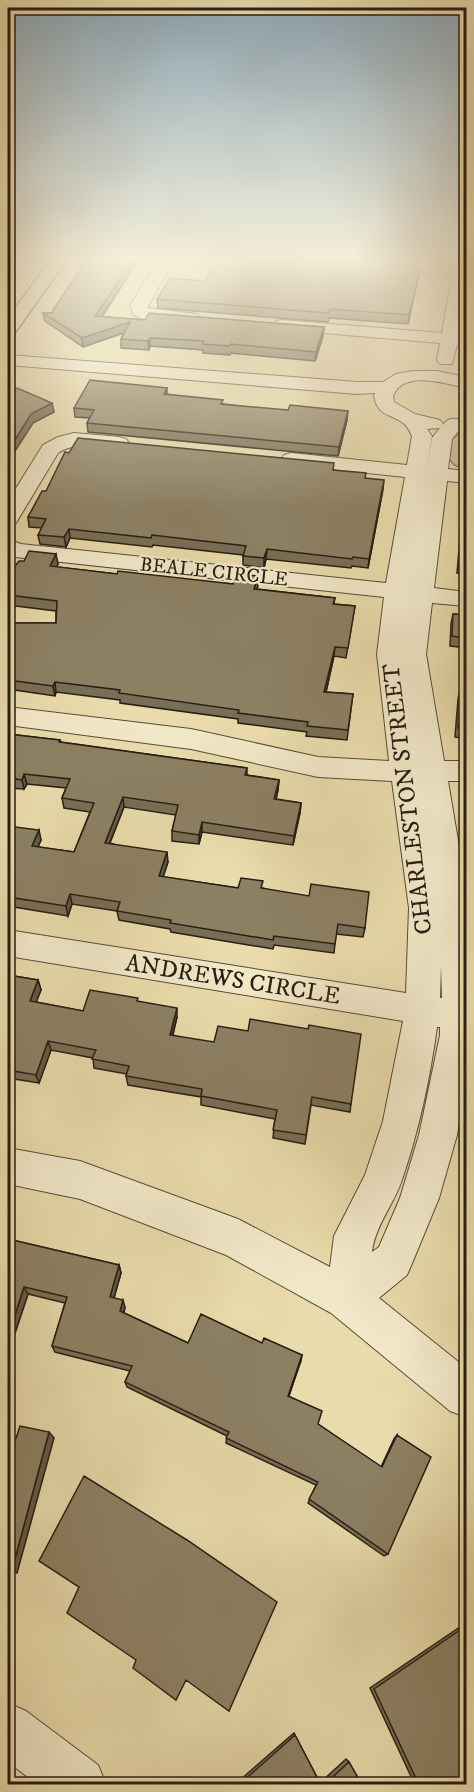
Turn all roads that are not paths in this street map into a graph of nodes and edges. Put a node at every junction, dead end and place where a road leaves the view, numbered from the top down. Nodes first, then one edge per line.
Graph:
1 (449, 342) edge
2 (450, 342) edge
3 (8, 360) edge
4 (8, 367) edge
5 (420, 376) junction
6 (461, 381) edge
7 (386, 395) junction
8 (412, 421) junction
9 (460, 422) edge
10 (136, 444) edge
11 (276, 458) edge
12 (426, 473) junction
13 (466, 477) edge
14 (8, 518) edge
15 (8, 546) edge
16 (409, 593) junction
17 (466, 600) edge
18 (8, 716) edge
19 (418, 771) junction
20 (466, 771) edge
21 (8, 943) edge
22 (449, 1014) edge
23 (8, 1166) edge
24 (346, 1298) junction
25 (466, 1395) edge
26 (8, 1729) edge
27 (79, 1785) edge

1 - 5 street
2 - 6 street
3 - 7 street
4 - 7 street
5 - 6 street
5 - 7 street
7 - 8 street
8 - 9 street
8 - 12 street, CHARLESTON STREET
9 - 12 street, CHARLESTON STREET
10 - 14 street
11 - 12 street
12 - 13 street
12 - 16 street, CHARLESTON STREET
15 - 16 street, BEALE CIRCLE
16 - 17 street, BEALE CIRCLE
16 - 19 street, CHARLESTON STREET
18 - 19 street
19 - 20 street
19 - 22 street, CHARLESTON STREET
21 - 22 street, ANDREWS CIRCLE
22 - 24 street, CHARLESTON STREET
23 - 24 street
24 - 25 street
26 - 27 street

